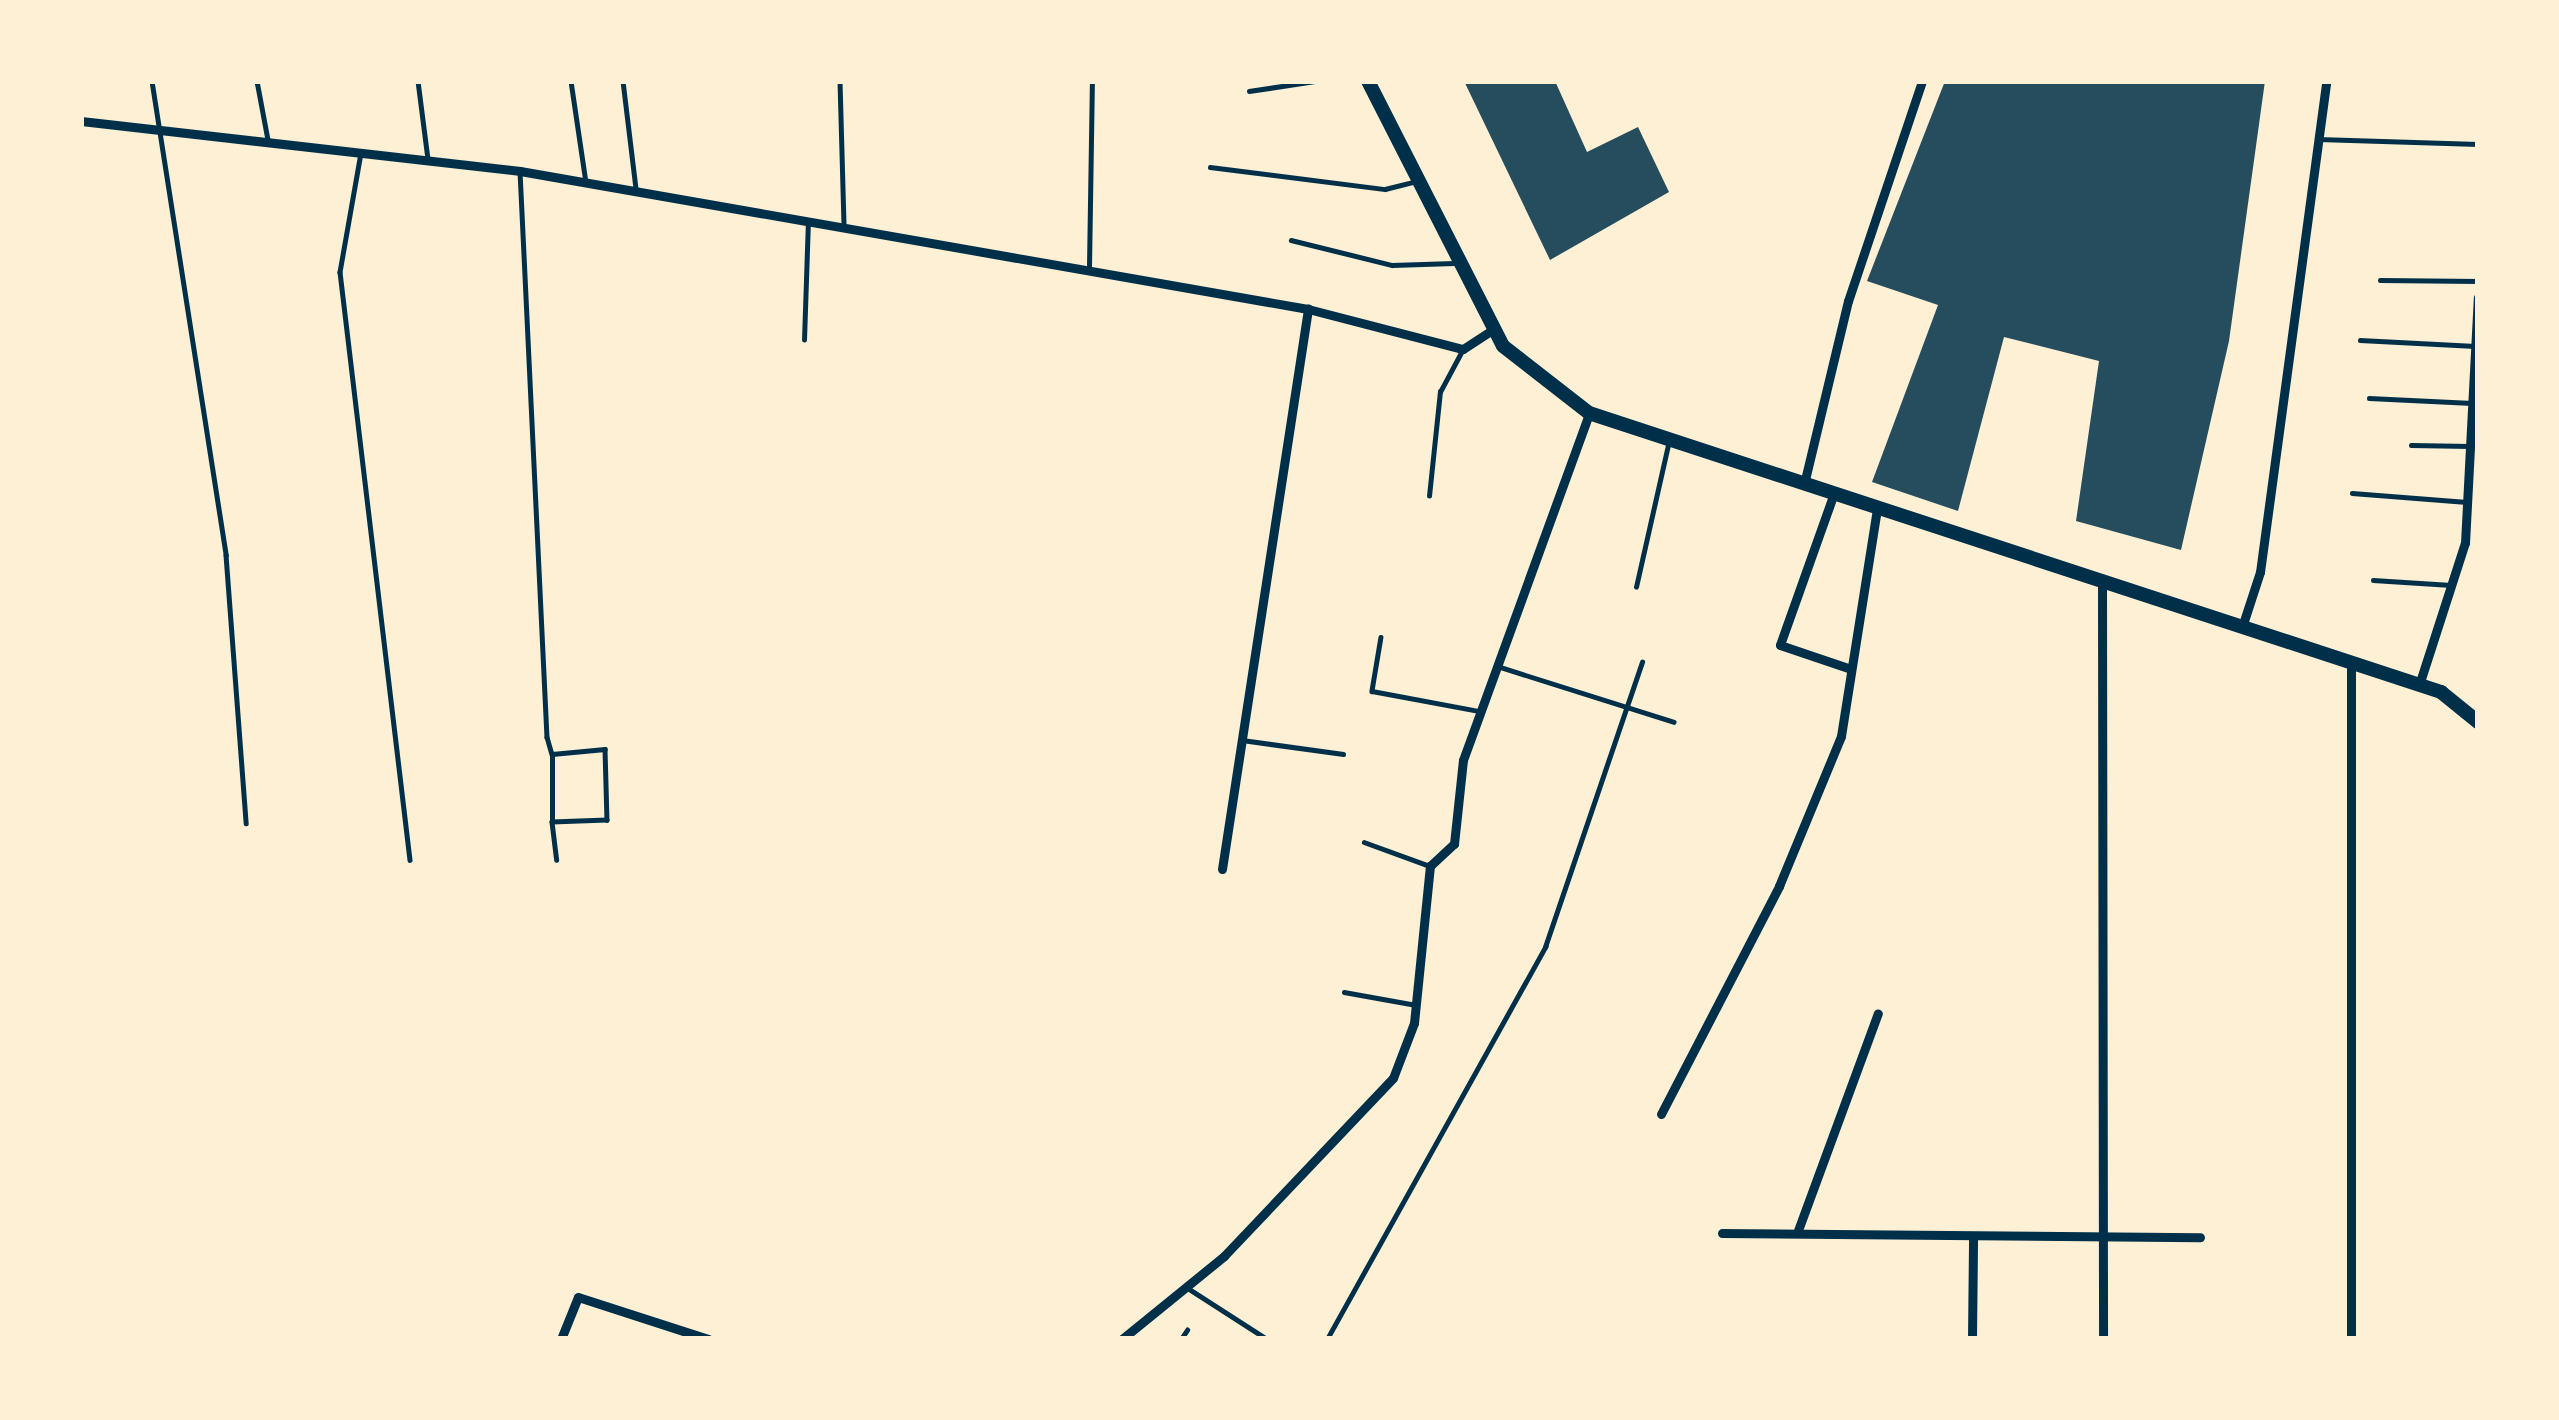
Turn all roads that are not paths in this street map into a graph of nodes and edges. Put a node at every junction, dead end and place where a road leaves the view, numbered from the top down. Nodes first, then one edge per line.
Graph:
1 (152, 81) edge
2 (257, 81) edge
3 (418, 81) edge
4 (571, 81) edge
5 (623, 81) edge
6 (840, 81) edge
7 (1092, 81) edge
8 (1316, 81) edge
9 (1368, 81) edge
10 (1922, 81) edge
11 (2326, 81) edge
12 (1249, 92) dead end
13 (81, 121) edge
14 (162, 130) junction
15 (2318, 140) junction
16 (268, 142) junction
17 (2478, 144) edge
18 (362, 153) junction
19 (428, 160) junction
20 (1210, 167) dead end
21 (520, 171) junction
22 (1418, 181) junction
23 (586, 182) junction
24 (636, 191) junction
25 (808, 222) junction
26 (844, 227) junction
27 (1291, 240) dead end
28 (1459, 261) junction
29 (1089, 274) junction
30 (2380, 280) dead end
31 (2478, 281) edge
32 (2478, 297) edge
33 (1308, 309) junction
34 (1494, 328) junction
35 (804, 340) dead end
36 (2360, 340) dead end
37 (2475, 346) edge
38 (1463, 349) junction
39 (2369, 398) dead end
40 (2472, 403) junction
41 (1589, 413) junction
42 (1669, 440) junction
43 (2411, 445) dead end
44 (2470, 446) junction
45 (1804, 484) junction
46 (1834, 493) junction
47 (2352, 493) dead end
48 (1429, 496) dead end
49 (2467, 502) junction
50 (1877, 508) junction
51 (2373, 580) dead end
52 (2102, 581) junction
53 (2451, 585) junction
54 (1636, 587) dead end
55 (2242, 627) junction
56 (1381, 638) dead end
57 (1642, 662) dead end
58 (2351, 662) junction
59 (1495, 665) junction
60 (1851, 669) junction
61 (2419, 685) junction
62 (1628, 702) junction
63 (1479, 711) junction
64 (1674, 722) dead end
65 (2478, 722) edge
66 (1242, 740) junction
67 (552, 754) junction
68 (1343, 754) dead end
69 (552, 822) junction
70 (246, 823) dead end
71 (1364, 842) dead end
72 (410, 860) dead end
73 (557, 860) dead end
74 (1430, 866) junction
75 (1222, 869) dead end
76 (1345, 992) dead end
77 (1416, 1005) junction
78 (1878, 1013) dead end
79 (1661, 1114) dead end
80 (1722, 1233) dead end
81 (1797, 1233) junction
82 (1973, 1236) junction
83 (2103, 1237) junction
84 (2200, 1237) dead end
85 (1183, 1285) junction
86 (1186, 1330) dead end
87 (562, 1339) edge
88 (708, 1339) edge
89 (1122, 1339) edge
90 (1181, 1339) edge
91 (1267, 1339) edge
92 (1327, 1339) edge
93 (1972, 1339) edge
94 (2103, 1339) edge
95 (2351, 1339) edge

1 - 14 lane
2 - 16 lane
3 - 19 lane
4 - 23 lane
5 - 24 lane
6 - 26 lane
7 - 29 lane
8 - 12 lane
9 - 22 main road
10 - 45 street
11 - 15 street
13 - 14 street
14 - 16 street
14 - 70 lane
15 - 17 lane
15 - 55 street
16 - 18 street
18 - 19 street
18 - 72 lane
19 - 21 street
20 - 22 lane
21 - 23 street
21 - 67 lane
22 - 28 main road
23 - 24 street
24 - 25 street
25 - 26 street
25 - 35 lane
26 - 29 street
27 - 28 lane
28 - 34 main road
29 - 33 street
30 - 31 lane
32 - 37 street
33 - 38 street
33 - 66 street
34 - 38 street
34 - 41 main road
36 - 37 lane
37 - 40 street
38 - 48 lane
39 - 40 lane
40 - 44 street
41 - 42 main road
41 - 59 street
42 - 45 main road
42 - 54 lane
43 - 44 lane
44 - 49 street
45 - 46 main road
46 - 50 main road
46 - 60 street
47 - 49 lane
49 - 53 street
50 - 52 main road
50 - 60 street
51 - 53 lane
52 - 55 main road
52 - 83 street
53 - 61 street
55 - 58 main road
56 - 63 lane
57 - 62 lane
58 - 61 main road
58 - 95 street
59 - 62 lane
59 - 63 street
60 - 79 street
61 - 65 main road
62 - 64 lane
62 - 92 lane
63 - 74 street
66 - 68 lane
66 - 75 street
67 - 69 lane
67 - 69 lane
69 - 73 lane
71 - 74 lane
74 - 77 street
76 - 77 lane
77 - 85 street
78 - 81 street
80 - 81 street
81 - 82 street
82 - 83 street
82 - 93 street
83 - 84 street
83 - 94 street
85 - 89 street
85 - 91 lane
86 - 90 lane
87 - 88 street

